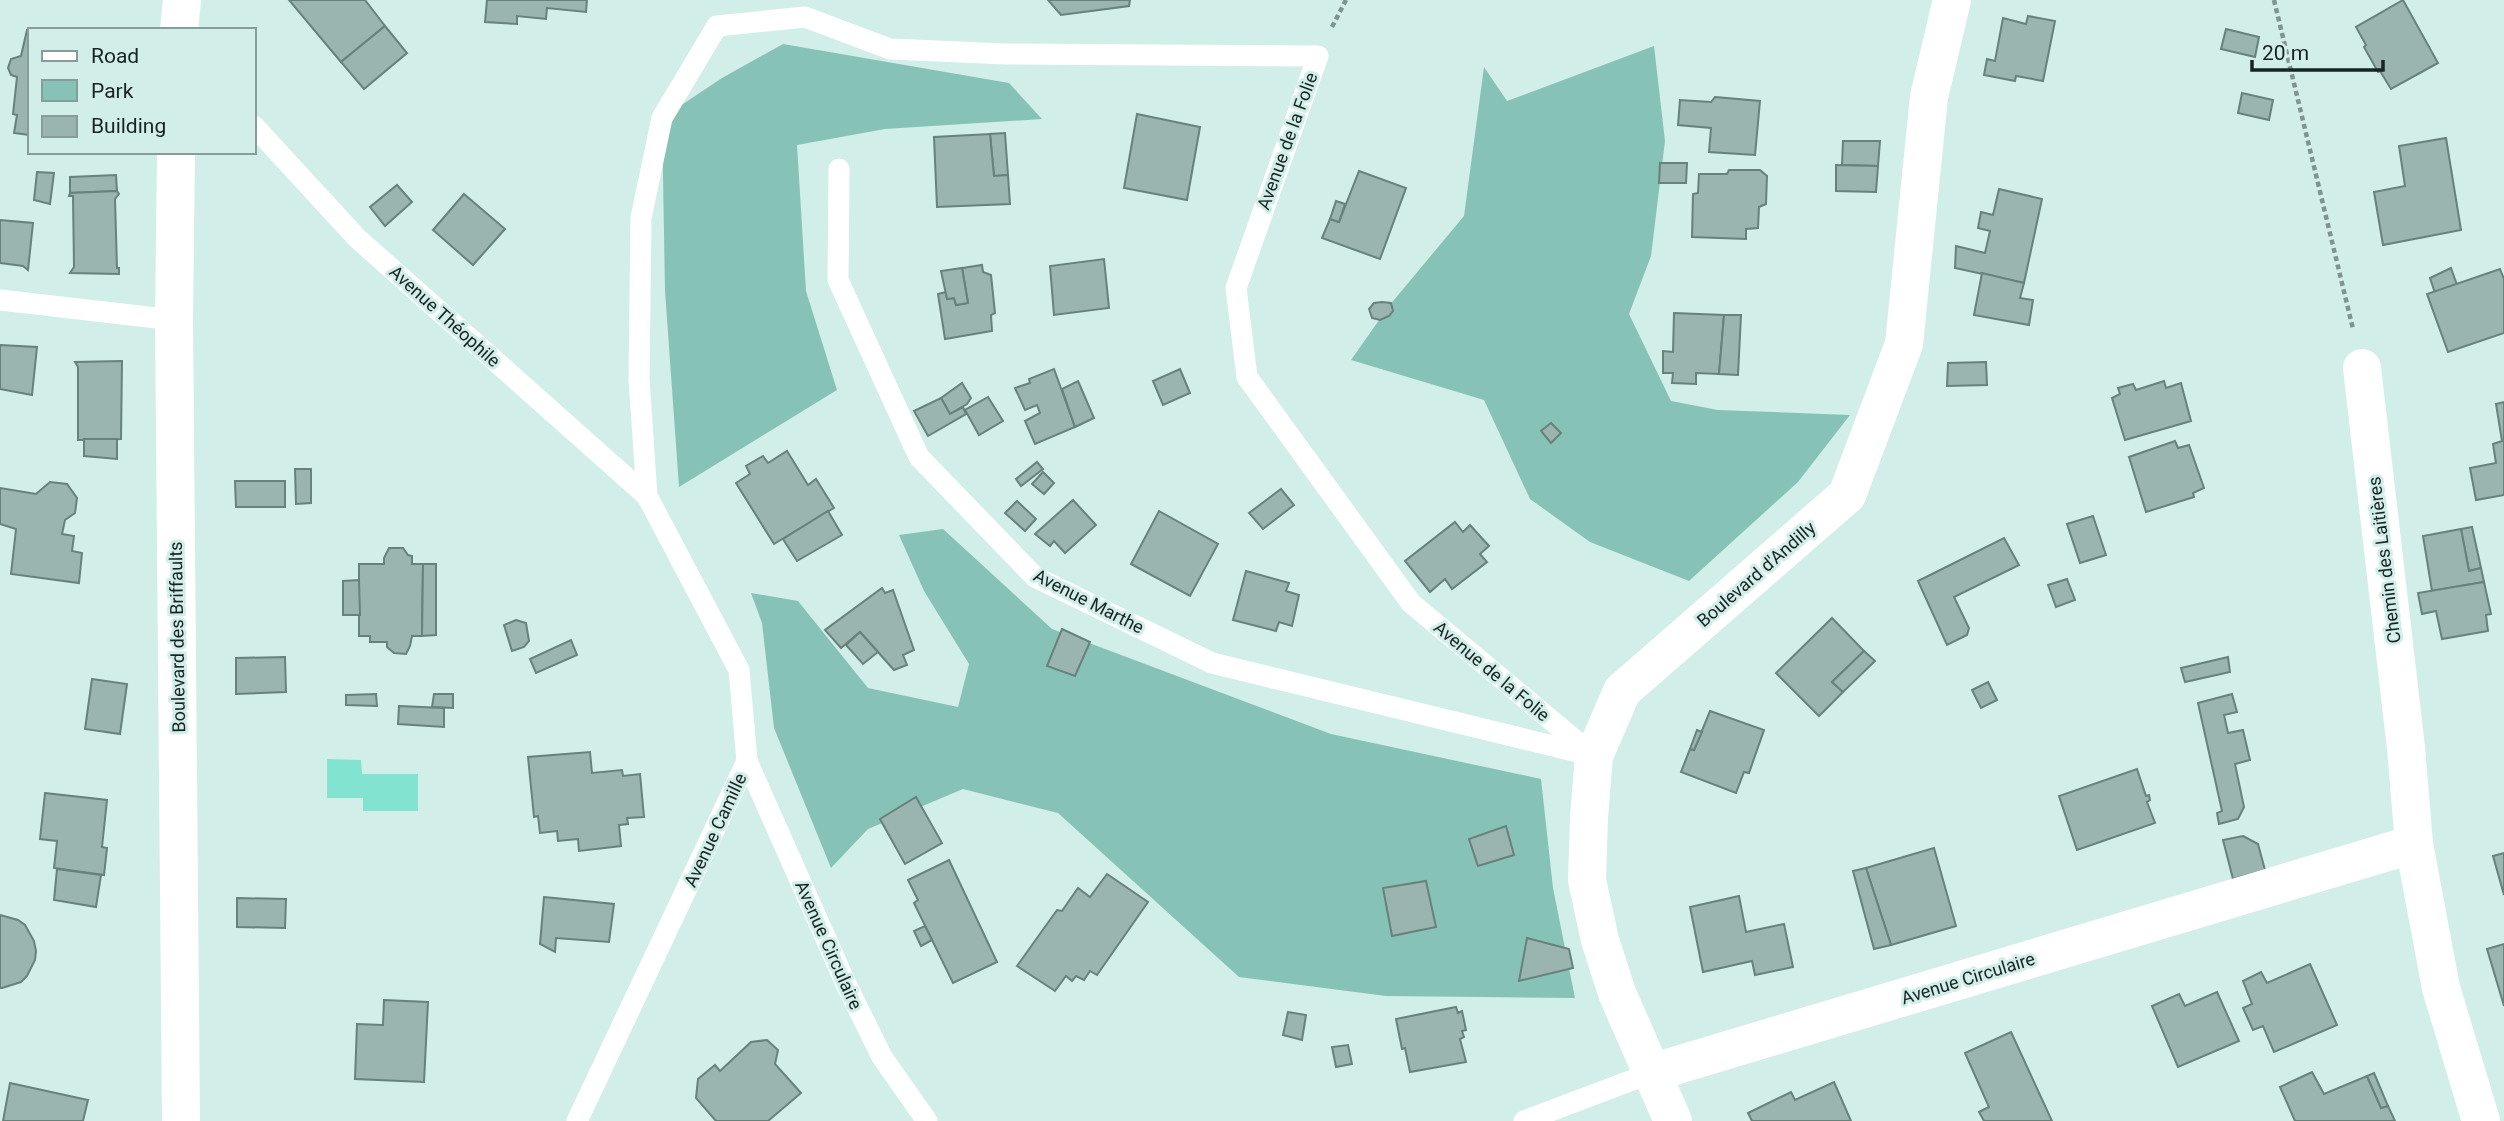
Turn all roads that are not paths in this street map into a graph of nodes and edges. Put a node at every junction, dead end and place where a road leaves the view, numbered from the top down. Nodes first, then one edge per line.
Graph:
1 (181, 0) edge
2 (1952, 0) edge
3 (179, 28) edge
4 (256, 128) edge
5 (176, 154) edge
6 (839, 169) dead end
7 (0, 300) edge
8 (174, 320) junction
9 (2362, 368) road end
10 (648, 496) junction
11 (1594, 756) junction
12 (747, 761) junction
13 (2414, 844) junction
14 (1651, 1073) junction
15 (181, 1121) edge
16 (577, 1121) edge
17 (927, 1121) edge
18 (1524, 1121) edge
19 (1674, 1121) edge
20 (2481, 1121) edge

1 - 3 street
2 - 11 street, Boulevard d'Andilly
4 - 10 lane, Avenue Théophile
5 - 8 street, Boulevard des Briffaults
6 - 11 lane, Avenue Marthe
7 - 8 lane
8 - 15 street, Boulevard des Briffaults
9 - 13 street, Chemin des Laitières
10 - 11 lane, Avenue de la Folie
10 - 12 lane, Avenue Camille
11 - 14 street, Boulevard d'Andilly
12 - 16 lane, Avenue Camille
12 - 17 lane, Avenue Circulaire
13 - 14 street, Avenue Circulaire
13 - 20 street, Chemin des Laitières
14 - 18 lane, Avenue Circulaire
14 - 19 street, Boulevard d'Andilly

